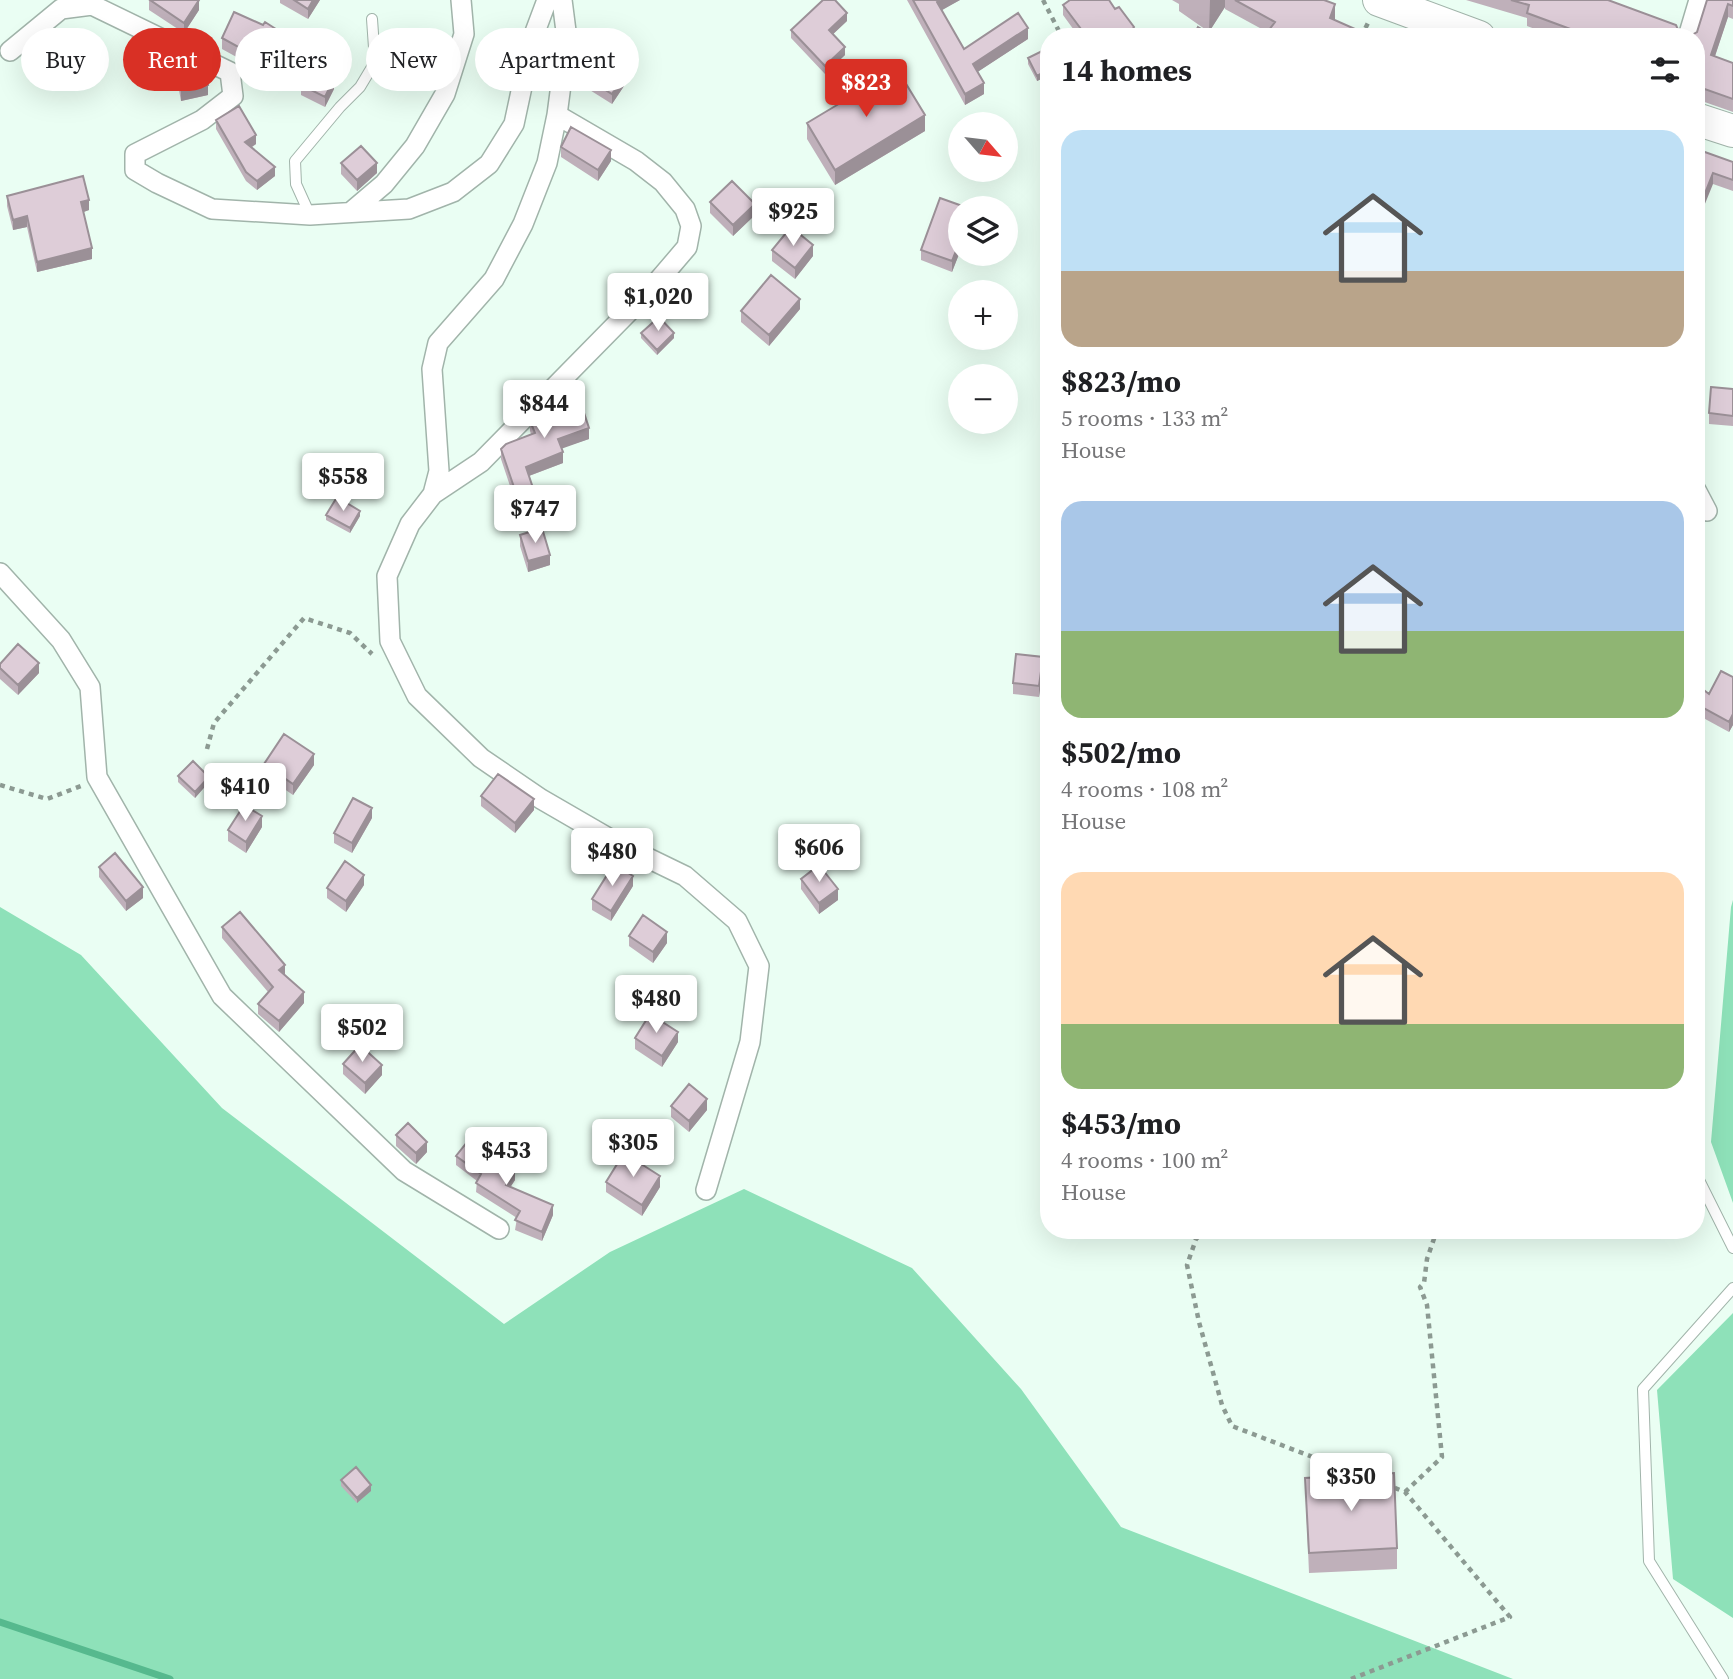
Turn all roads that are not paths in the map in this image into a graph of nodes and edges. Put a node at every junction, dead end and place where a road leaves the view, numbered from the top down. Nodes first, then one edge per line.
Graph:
1 (461, 0) edge
2 (547, 0) edge
3 (562, 0) edge
4 (1379, 0) edge
5 (1699, 0) edge
6 (372, 19) dead end
7 (1455, 28) edge
8 (1691, 28) edge
9 (10, 51) dead end
10 (557, 115) junction
11 (1705, 122) edge
12 (1733, 131) edge
13 (351, 212) junction
14 (310, 215) junction
15 (433, 494) junction
16 (1705, 506) edge
17 (1707, 510) dead end
18 (0, 573) edge
19 (706, 1189) dead end
20 (1705, 1192) edge
21 (499, 1229) dead end
22 (1733, 1248) edge
23 (1733, 1288) edge
24 (1723, 1679) edge

1 - 13 street
2 - 13 street
3 - 10 street
4 - 7 main road
5 - 8 street
6 - 14 lane
9 - 14 street
10 - 15 street
10 - 15 street
11 - 12 main road
13 - 14 street
15 - 19 street
16 - 17 street
18 - 21 street
20 - 22 lane
23 - 24 lane

